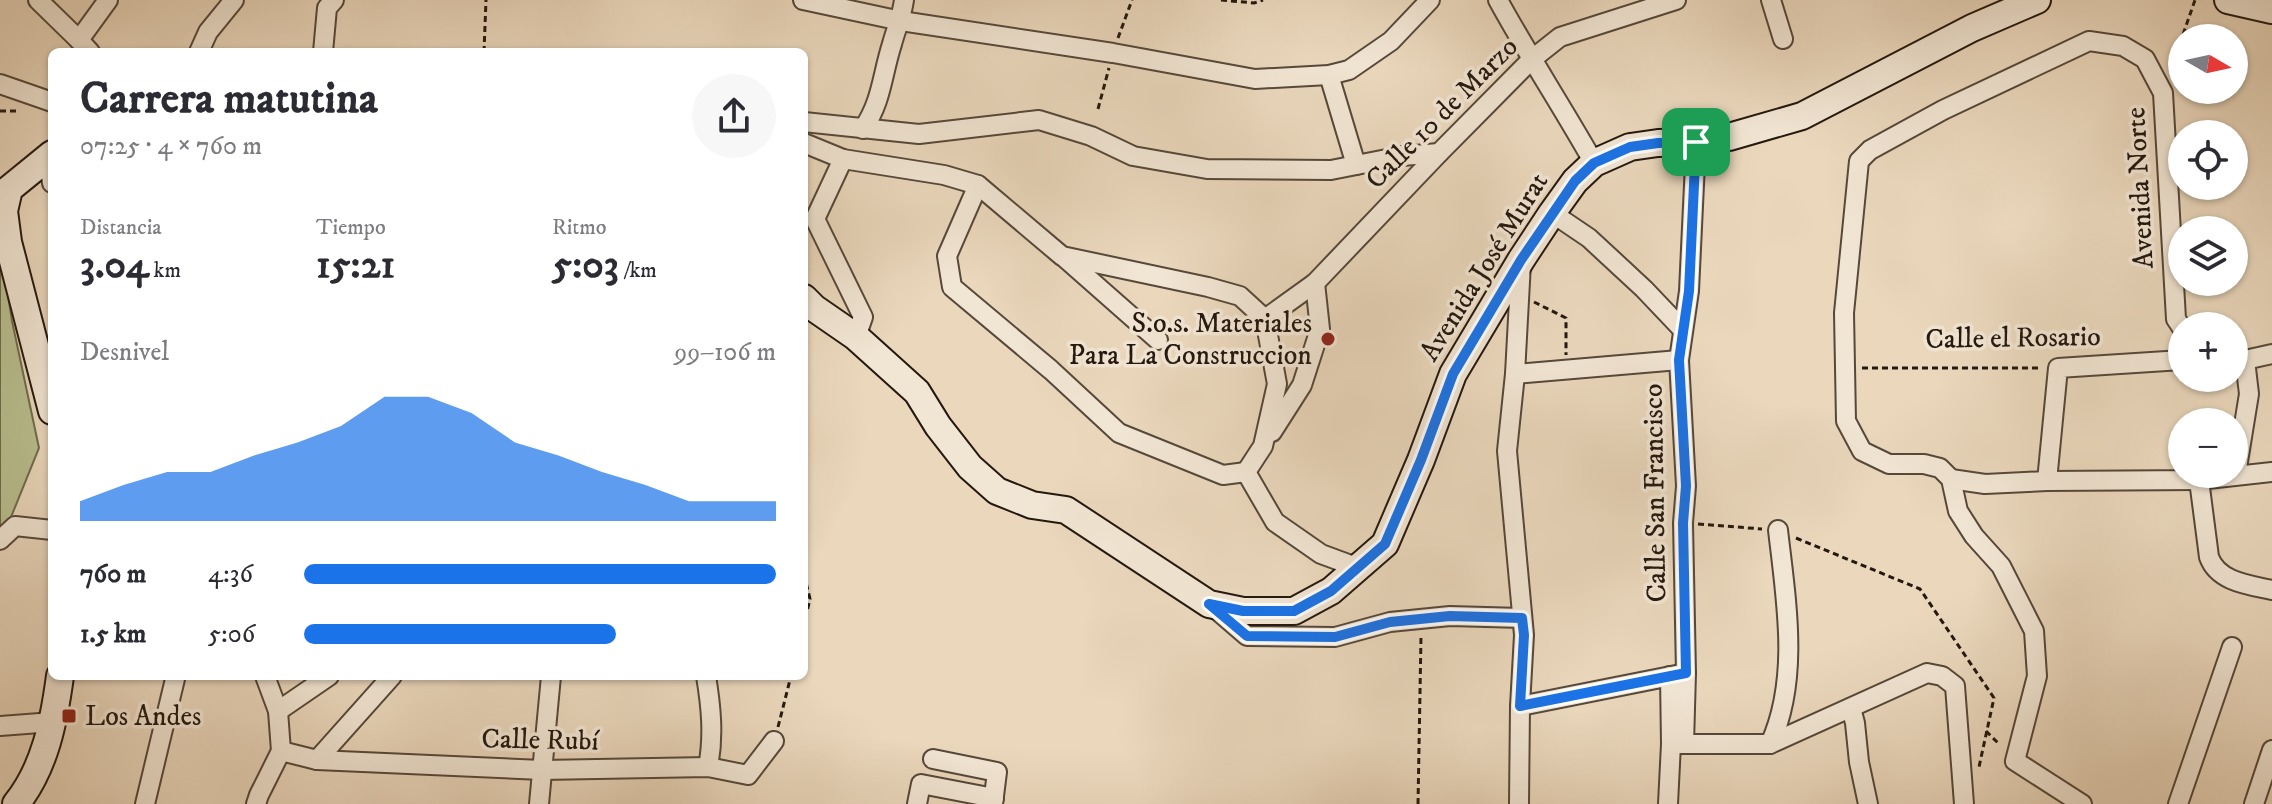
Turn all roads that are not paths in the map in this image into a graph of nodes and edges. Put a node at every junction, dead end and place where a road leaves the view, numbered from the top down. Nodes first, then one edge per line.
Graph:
1 (38, 0) edge
2 (108, 0) edge
3 (234, 0) edge
4 (334, 0) edge
5 (803, 0) edge
6 (904, 0) edge
7 (1430, 0) edge
8 (1498, 0) edge
9 (1676, 0) edge
10 (1771, 0) edge
11 (2037, 0) edge
12 (2228, 0) edge
13 (2272, 10) edge
14 (901, 21) junction
15 (1783, 39) dead end
16 (84, 46) edge
17 (201, 48) edge
18 (323, 48) edge
19 (1531, 60) junction
20 (1329, 75) junction
21 (0, 84) edge
22 (48, 101) edge
23 (808, 122) edge
24 (863, 129) junction
25 (1696, 142) junction
26 (808, 145) edge
27 (1439, 153) junction
28 (48, 157) edge
29 (843, 159) junction
30 (1594, 163) junction
31 (1356, 165) junction
32 (978, 185) junction
33 (1552, 213) junction
34 (1062, 256) junction
35 (1521, 260) junction
36 (1315, 283) junction
37 (808, 302) edge
38 (2176, 312) edge
39 (1265, 319) junction
40 (1683, 330) junction
41 (856, 337) junction
42 (1158, 340) dead end
43 (2272, 354) edge
44 (2248, 358) edge
45 (1679, 360) junction
46 (2168, 361) edge
47 (1515, 374) junction
48 (48, 396) edge
49 (1263, 446) junction
50 (1246, 472) junction
51 (2272, 472) edge
52 (2248, 473) edge
53 (1951, 479) junction
54 (2168, 480) edge
55 (2047, 481) junction
56 (2200, 488) edge
57 (48, 530) edge
58 (1778, 530) road end
59 (0, 540) edge
60 (1359, 568) junction
61 (2272, 590) edge
62 (1209, 604) junction
63 (1522, 618) junction
64 (2232, 647) dead end
65 (1678, 675) junction
66 (59, 680) edge
67 (175, 680) edge
68 (266, 680) edge
69 (323, 680) edge
70 (388, 680) edge
71 (551, 680) edge
72 (707, 680) edge
73 (1520, 706) junction
74 (1851, 708) junction
75 (278, 711) junction
76 (53, 722) junction
77 (0, 726) edge
78 (774, 741) road end
79 (1677, 744) junction
80 (1770, 744) junction
81 (2272, 750) edge
82 (281, 751) junction
83 (933, 759) dead end
84 (317, 760) junction
85 (708, 767) junction
86 (542, 770) junction
87 (2047, 782) junction
88 (993, 801) edge
89 (16, 804) edge
90 (145, 804) edge
91 (256, 804) edge
92 (539, 804) edge
93 (917, 804) edge
94 (1519, 804) edge
95 (1668, 804) edge
96 (1868, 804) edge
97 (1964, 804) edge
98 (2049, 804) edge
99 (2082, 804) edge
100 (2178, 804) edge
101 (2254, 804) edge

1 - 16 street
2 - 16 street
3 - 17 street
4 - 18 street
5 - 14 street
6 - 14 street
7 - 20 street
8 - 19 street
9 - 19 street, Calle 10 de Marzo
10 - 15 street
11 - 25 street, Avenida José Murat
12 - 13 street
14 - 20 street
14 - 24 street
19 - 27 street, Calle 10 de Marzo
19 - 30 street
20 - 31 street
21 - 22 street
23 - 24 street
24 - 31 street
25 - 30 street, Avenida José Murat
25 - 40 street, Calle San Francisco
26 - 29 street
27 - 31 street
27 - 36 street, Calle 10 de Marzo
28 - 48 street
29 - 32 street
29 - 41 street
30 - 33 street, Avenida José Murat
32 - 34 street
32 - 50 street
33 - 35 street, Avenida José Murat
33 - 40 street
34 - 39 street
34 - 42 street
35 - 47 street
35 - 60 street, Avenida José Murat
36 - 39 street, Calle 10 de Marzo
36 - 49 street
37 - 41 street, Avenida José Murat
38 - 53 street, Avenida Norte
39 - 49 street
40 - 45 street, Calle San Francisco
41 - 62 street, Avenida José Murat
43 - 44 street
45 - 47 street
45 - 65 street, Calle San Francisco
46 - 55 street, Calle el Rosario
47 - 63 street
49 - 50 street
50 - 60 street
51 - 52 street
53 - 55 street
53 - 87 street
54 - 55 street
56 - 61 street
57 - 59 street
58 - 80 street
60 - 62 street, Avenida José Murat
62 - 63 street
63 - 73 street
64 - 100 street
65 - 73 street
65 - 79 street, Calle San Francisco
66 - 76 street
67 - 90 street
68 - 75 street
69 - 75 street
70 - 84 street
71 - 86 street
72 - 85 street
73 - 94 street
74 - 80 street
74 - 96 street
74 - 97 street
75 - 82 street
76 - 77 street
76 - 89 street
78 - 85 street, Calle Rubí
79 - 80 street
79 - 95 street, Calle San Francisco
81 - 101 street
82 - 84 street, Calle Rubí
82 - 91 street
83 - 88 street
84 - 86 street, Calle Rubí
85 - 86 street, Calle Rubí
86 - 92 street
87 - 98 street
87 - 99 street
88 - 93 street

